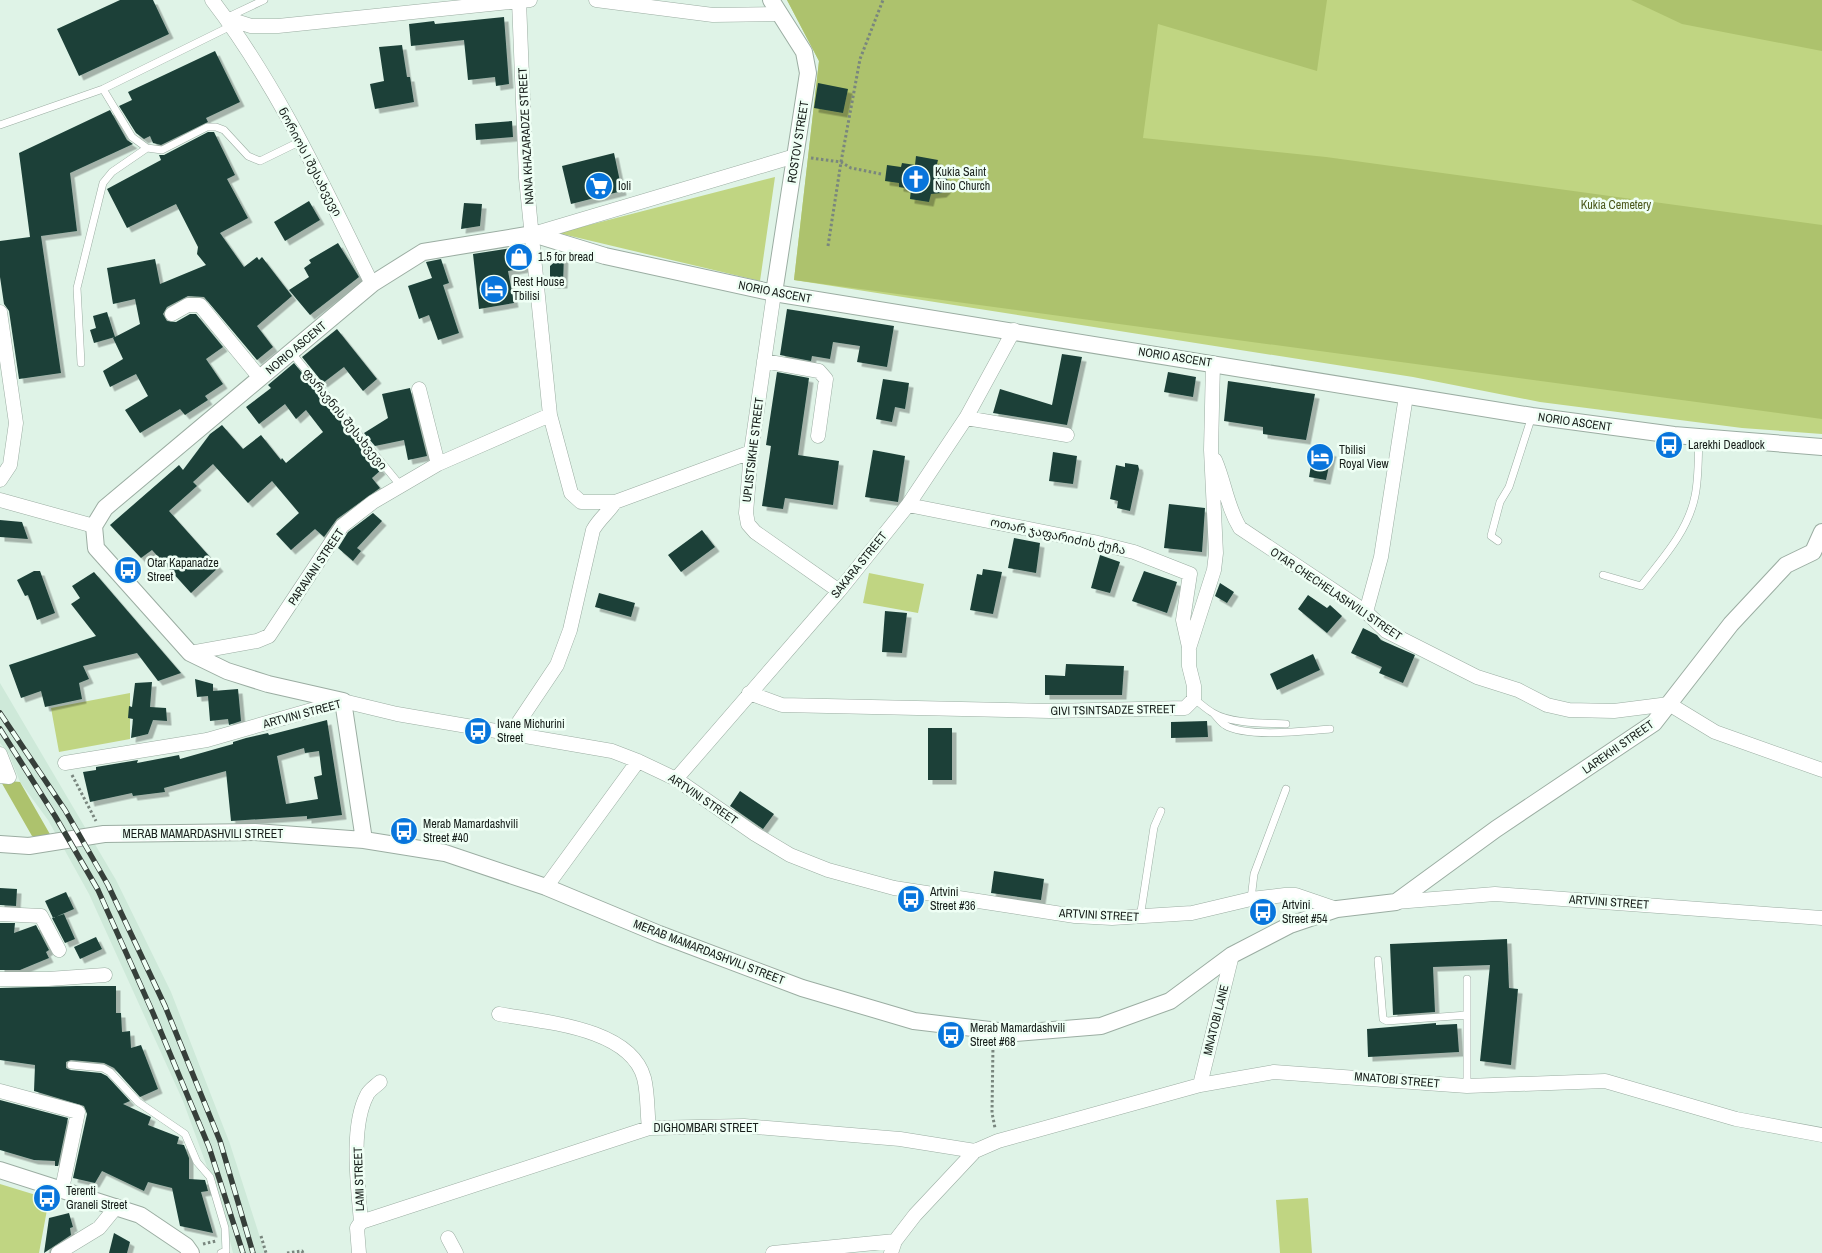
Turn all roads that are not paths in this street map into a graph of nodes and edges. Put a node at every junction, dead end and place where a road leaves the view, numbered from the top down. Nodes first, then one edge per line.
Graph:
1 (212, 0) edge
2 (264, 0) edge
3 (596, 0) edge
4 (525, 1) edge
5 (775, 7) edge
6 (229, 22) junction
7 (103, 89) junction
8 (0, 125) edge
9 (301, 141) junction
10 (147, 148) junction
11 (795, 156) junction
12 (533, 234) junction
13 (372, 284) junction
14 (774, 293) junction
15 (0, 312) edge
16 (172, 314) dead end
17 (1014, 330) junction
18 (291, 352) junction
19 (764, 361) junction
20 (81, 363) dead end
21 (1212, 363) junction
22 (260, 378) junction
23 (419, 389) dead end
24 (1406, 396) junction
25 (550, 415) junction
26 (1532, 416) junction
27 (966, 418) junction
28 (1067, 435) dead end
29 (818, 436) dead end
30 (1699, 437) junction
31 (1822, 447) edge
32 (1211, 450) junction
33 (752, 452) junction
34 (438, 464) junction
35 (0, 480) edge
36 (400, 485) junction
37 (0, 500) edge
38 (615, 502) junction
39 (908, 505) junction
40 (94, 526) junction
41 (1822, 532) edge
42 (1498, 541) dead end
43 (1817, 556) edge
44 (1603, 575) dead end
45 (839, 591) junction
46 (1366, 612) junction
47 (1189, 648) junction
48 (190, 653) junction
49 (748, 694) junction
50 (1194, 699) junction
51 (343, 701) junction
52 (1669, 704) junction
53 (1214, 714) junction
54 (1286, 724) dead end
55 (1330, 729) dead end
56 (512, 732) junction
57 (0, 754) edge
58 (638, 761) junction
59 (65, 763) road end
60 (1822, 770) edge
61 (5, 777) edge
62 (676, 779) junction
63 (1286, 789) dead end
64 (1161, 811) dead end
65 (364, 840) junction
66 (0, 844) edge
67 (546, 887) junction
68 (1252, 899) junction
69 (1396, 902) junction
70 (1337, 909) junction
71 (0, 914) edge
72 (1140, 918) junction
73 (1822, 918) edge
74 (59, 950) dead end
75 (1232, 955) junction
76 (1378, 960) dead end
77 (105, 975) dead end
78 (0, 978) edge
79 (1467, 979) dead end
80 (499, 1014) dead end
81 (1467, 1015) junction
82 (71, 1065) dead end
83 (380, 1082) dead end
84 (1200, 1085) junction
85 (1467, 1086) junction
86 (0, 1091) edge
87 (648, 1128) junction
88 (1822, 1134) edge
89 (976, 1150) junction
90 (0, 1170) edge
91 (62, 1189) junction
92 (117, 1206) junction
93 (360, 1222) junction
94 (448, 1238) dead end
95 (893, 1247) edge
96 (58, 1253) edge
97 (191, 1253) edge
98 (221, 1253) edge
99 (360, 1253) edge
100 (456, 1253) edge
101 (773, 1253) edge

1 - 6 street, ნორიოს I შესახვევი
2 - 6 lane
3 - 5 street
4 - 6 street
4 - 12 street, NANA KHAZARADZE STREET
5 - 11 street, ROSTOV STREET
6 - 7 lane
6 - 9 street, ნორიოს I შესახვევი
7 - 8 lane
7 - 10 lane
9 - 10 lane
9 - 13 street, ნორიოს I შესახვევი
10 - 20 lane
11 - 12 street, NORIO ASCENT
11 - 14 street, ROSTOV STREET
12 - 13 street, NORIO ASCENT
12 - 14 street, NORIO ASCENT
12 - 25 street, NANA KHAZARADZE STREET
13 - 18 street, NORIO ASCENT
14 - 17 street, NORIO ASCENT
14 - 19 street, UPLISTSIKHE STREET
15 - 35 street
16 - 22 street
17 - 21 street, NORIO ASCENT
17 - 27 street, SAKARA STREET
18 - 22 street, NORIO ASCENT
18 - 36 lane, ფარავნის შესახვევი
19 - 29 street
19 - 33 street, UPLISTSIKHE STREET
21 - 24 street, NORIO ASCENT
21 - 32 street
22 - 40 street, NORIO ASCENT
23 - 34 street
24 - 26 street, NORIO ASCENT
24 - 46 street
25 - 34 street, PARAVANI STREET
25 - 38 street, NANA KHAZARADZE STREET
26 - 30 street, NORIO ASCENT
26 - 42 lane
27 - 28 street
27 - 39 street, SAKARA STREET
30 - 31 street, NORIO ASCENT
30 - 44 lane
32 - 46 street, OTAR CHECHELASHVILI STREET
32 - 47 street
33 - 38 street
33 - 45 street, UPLISTSIKHE STREET
34 - 36 street, PARAVANI STREET
36 - 48 street, PARAVANI STREET
37 - 40 street
38 - 56 street
39 - 45 street, SAKARA STREET
39 - 47 street, ოთარ ჯაფარიძის ქუჩა
40 - 48 street
41 - 43 street, LAREKHI STREET
43 - 52 street, LAREKHI STREET
45 - 49 street, SAKARA STREET
46 - 52 street, OTAR CHECHELASHVILI STREET
47 - 50 street
48 - 51 street
49 - 50 street, GIVI TSINTSADZE STREET
49 - 62 street, SAKARA STREET
50 - 53 lane
51 - 56 street, ARTVINI STREET
51 - 59 street, ARTVINI STREET
51 - 65 street
52 - 60 street
52 - 69 street, LAREKHI STREET
53 - 54 lane
53 - 55 lane
56 - 58 street, ARTVINI STREET
57 - 61 street
58 - 62 street, ARTVINI STREET
58 - 67 street
62 - 72 street, ARTVINI STREET
63 - 68 lane
64 - 72 lane
65 - 66 street, MERAB MAMARDASHVILI STREET
65 - 67 street, MERAB MAMARDASHVILI STREET
67 - 75 street, MERAB MAMARDASHVILI STREET
68 - 70 street, ARTVINI STREET
68 - 72 street, ARTVINI STREET
69 - 70 street, MERAB MAMARDASHVILI STREET
69 - 73 street, ARTVINI STREET
70 - 75 street, MERAB MAMARDASHVILI STREET
71 - 74 street
75 - 84 street, MNATOBI LANE
76 - 81 lane
77 - 78 street
79 - 81 lane
80 - 87 street
81 - 85 lane
82 - 98 lane
83 - 93 street, LAMI STREET
84 - 85 street, MNATOBI STREET
84 - 89 street, MNATOBI STREET
85 - 88 street, MNATOBI STREET
86 - 91 street
87 - 89 street, DIGHOMBARI STREET
87 - 93 street, DIGHOMBARI STREET
89 - 95 street
90 - 91 street
91 - 92 street
92 - 96 street
92 - 97 street
93 - 99 street, LAMI STREET
94 - 100 street
95 - 101 street

